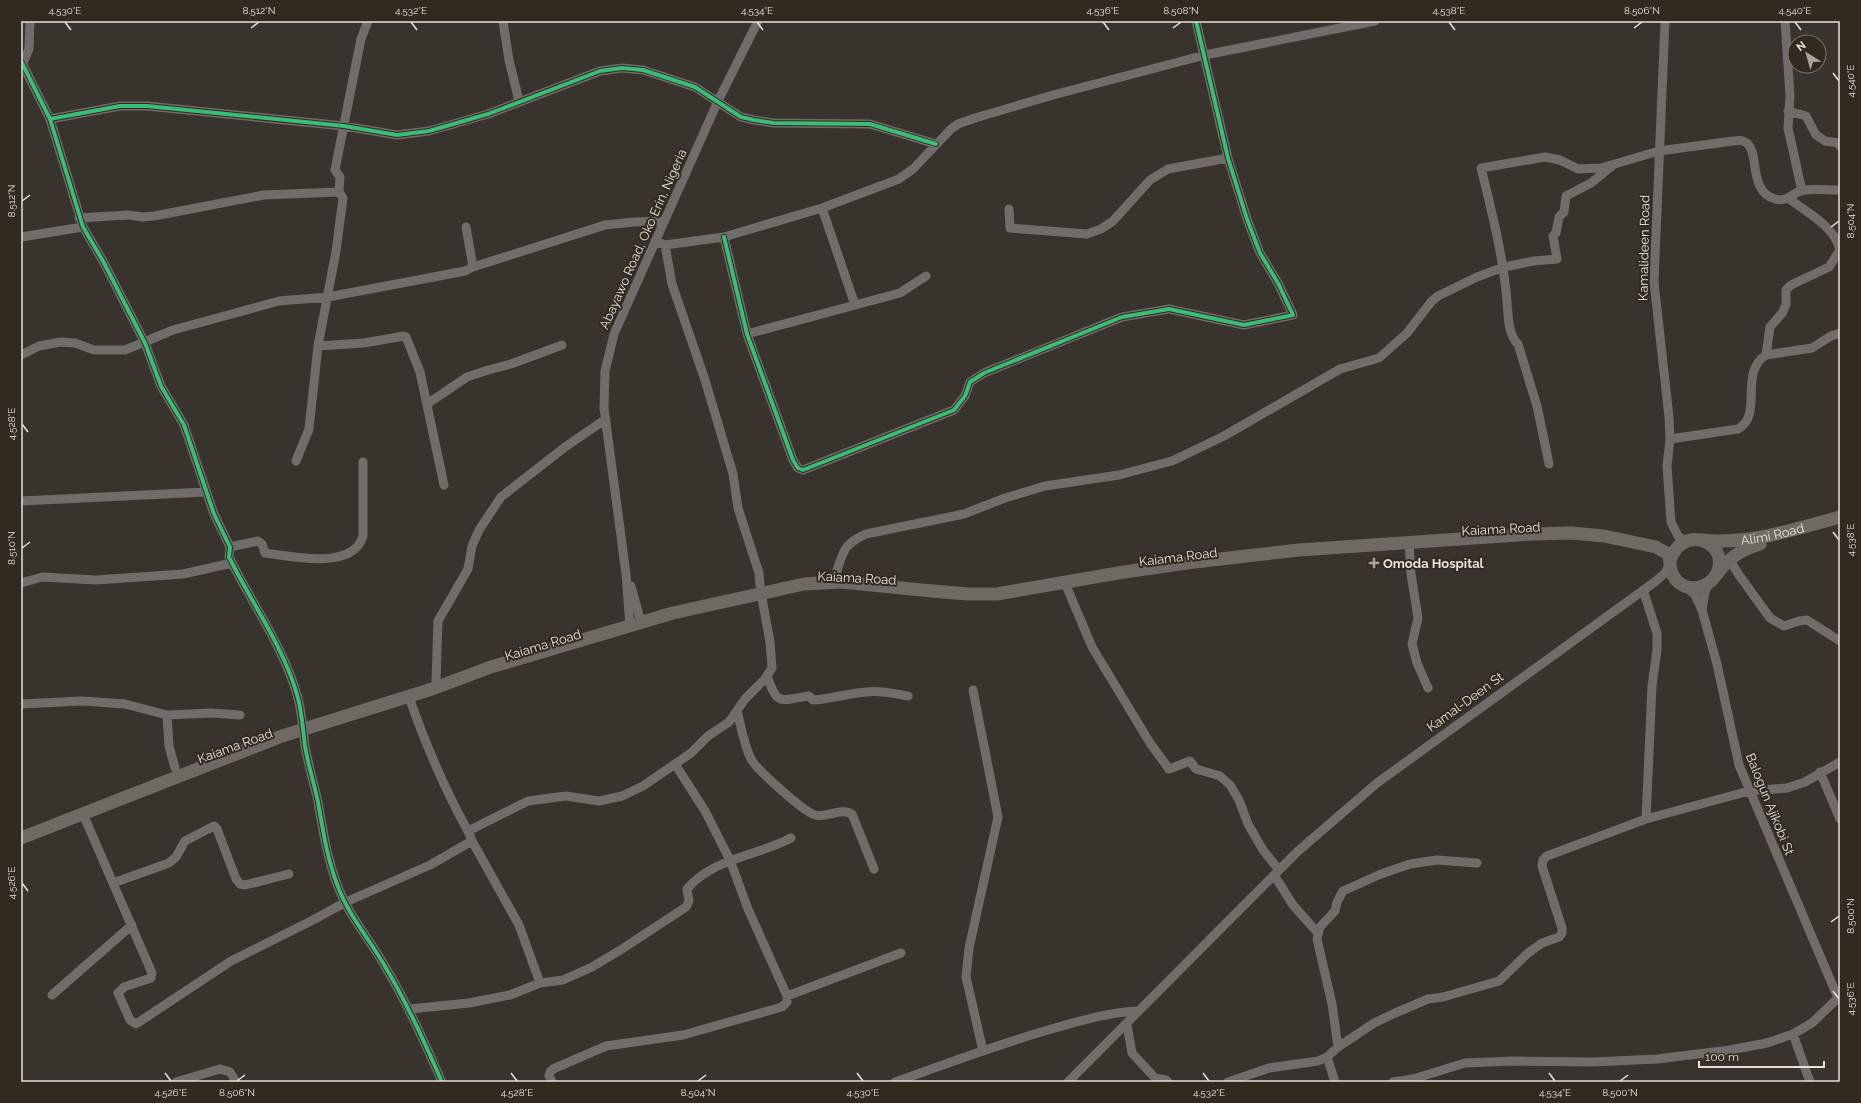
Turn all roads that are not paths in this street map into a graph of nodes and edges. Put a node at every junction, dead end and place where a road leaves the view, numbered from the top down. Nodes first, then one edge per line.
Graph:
1 (30, 21) edge
2 (368, 21) edge
3 (503, 21) edge
4 (758, 21) edge
5 (1196, 21) edge
6 (1375, 21) edge
7 (1665, 21) edge
8 (1785, 21) edge
9 (1205, 55) junction
10 (22, 62) edge
11 (519, 101) junction
12 (718, 101) junction
13 (1788, 111) junction
14 (50, 119) junction
15 (344, 126) junction
16 (936, 144) junction
17 (1840, 146) edge
18 (1659, 151) junction
19 (1228, 158) junction
20 (1613, 165) junction
21 (1840, 190) edge
22 (1802, 191) junction
23 (339, 192) junction
24 (1788, 198) junction
25 (822, 208) junction
26 (1009, 209) dead end
27 (79, 218) junction
28 (664, 222) junction
29 (83, 227) junction
30 (466, 227) dead end
31 (21, 237) edge
32 (724, 237) junction
33 (656, 241) junction
34 (665, 245) junction
35 (473, 267) junction
36 (1504, 267) junction
37 (926, 276) dead end
38 (328, 297) junction
39 (855, 305) junction
40 (1840, 333) edge
41 (747, 334) junction
42 (145, 343) junction
43 (562, 345) dead end
44 (318, 346) junction
45 (21, 355) edge
46 (1766, 355) junction
47 (427, 404) junction
48 (606, 419) junction
49 (1670, 438) junction
50 (296, 461) dead end
51 (363, 462) dead end
52 (1549, 464) dead end
53 (444, 485) dead end
54 (206, 492) junction
55 (21, 501) edge
56 (1840, 517) edge
57 (1840, 523) edge
58 (1703, 540) junction
59 (1409, 542) junction
60 (1683, 542) junction
61 (230, 547) junction
62 (1730, 559) junction
63 (232, 563) junction
64 (1670, 563) junction
65 (836, 574) junction
66 (1713, 578) junction
67 (1656, 582) junction
68 (21, 583) edge
69 (1065, 583) junction
70 (1681, 583) junction
71 (760, 589) junction
72 (1643, 590) junction
73 (1702, 610) junction
74 (635, 621) junction
75 (1840, 641) edge
76 (767, 676) junction
77 (436, 681) junction
78 (1428, 688) dead end
79 (973, 690) dead end
80 (908, 696) dead end
81 (409, 697) junction
82 (21, 704) edge
83 (737, 711) junction
84 (167, 715) junction
85 (240, 715) dead end
86 (304, 725) junction
87 (1840, 762) edge
88 (675, 764) junction
89 (175, 768) junction
90 (1820, 772) junction
91 (1749, 791) junction
92 (83, 814) junction
93 (1646, 819) junction
94 (1840, 819) edge
95 (21, 829) edge
96 (470, 837) junction
97 (21, 838) edge
98 (791, 838) dead end
99 (730, 860) junction
100 (1477, 864) dead end
101 (874, 869) dead end
102 (1276, 872) junction
103 (289, 874) dead end
104 (113, 883) junction
105 (346, 902) junction
106 (132, 925) junction
107 (1317, 932) junction
108 (901, 953) dead end
109 (540, 984) junction
110 (1838, 994) edge
111 (52, 995) dead end
112 (787, 996) junction
113 (410, 1009) junction
114 (1139, 1011) junction
115 (1126, 1025) junction
116 (1793, 1034) junction
117 (1338, 1047) junction
118 (984, 1051) junction
119 (1327, 1057) junction
120 (1414, 1080) edge
121 (176, 1082) edge
122 (236, 1082) edge
123 (442, 1082) edge
124 (552, 1082) edge
125 (896, 1082) edge
126 (1068, 1082) edge
127 (1168, 1082) edge
128 (1228, 1082) edge
129 (1335, 1082) edge
130 (1393, 1082) edge
131 (1810, 1082) edge

1 - 10 street
2 - 15 street
3 - 11 street
4 - 12 street, Abayawo Road, Oko Erin, Nigeria
5 - 9 street
6 - 9 street
7 - 18 street, Kamalideen Road
8 - 13 street
9 - 16 street
9 - 19 street
10 - 14 street
11 - 12 street
11 - 15 street
12 - 16 street
12 - 28 street, Abayawo Road, Oko Erin, Nigeria
13 - 17 street
13 - 22 street
14 - 15 street
14 - 27 street
15 - 23 street
16 - 25 street
18 - 20 street
18 - 24 street
18 - 49 street, Kamalideen Road
19 - 26 street
19 - 41 street
20 - 36 street
20 - 36 street
21 - 22 street
22 - 24 street
23 - 27 street
23 - 38 street
24 - 46 street
25 - 32 street
25 - 39 street
27 - 29 street
28 - 33 street, Abayawo Road, Oko Erin, Nigeria
28 - 35 street
29 - 31 street
29 - 42 street
30 - 35 street
32 - 34 street
32 - 41 street
33 - 34 street
33 - 48 street, Abayawo Road, Oko Erin, Nigeria
34 - 71 street
35 - 38 street
36 - 52 street
36 - 65 street
37 - 39 street
38 - 42 street
38 - 44 street
39 - 41 street
40 - 46 street
42 - 45 street
42 - 54 street
43 - 47 street
44 - 47 street
44 - 50 street
46 - 49 street
47 - 53 street
48 - 74 street, Abayawo Road, Oko Erin, Nigeria
48 - 77 street
49 - 60 street, Kamalideen Road
51 - 61 street
54 - 55 street
54 - 61 street
56 - 58 highway, Alimi Road
57 - 62 highway
58 - 60 highway
58 - 66 highway
59 - 64 highway, Kaiama Road
59 - 69 highway, Kaiama Road
59 - 78 street
60 - 64 highway
60 - 65 highway, Kaiama Road
61 - 63 street
62 - 66 highway
62 - 75 street
63 - 68 street
63 - 86 street
64 - 67 street
64 - 70 highway
65 - 71 highway, Kaiama Road
66 - 70 highway
66 - 73 street
67 - 70 street
67 - 72 street, Kamal-Deen St
69 - 71 highway, Kaiama Road
69 - 102 street
70 - 73 street
71 - 74 highway, Kaiama Road
71 - 76 street
72 - 93 street
72 - 102 street, Kamal-Deen St
73 - 91 street, Balogun Ajikobi St
74 - 77 highway, Kaiama Road
74 - 81 highway, Kaiama Road
76 - 80 street
76 - 83 street
77 - 86 highway, Kaiama Road
79 - 118 street
81 - 86 highway, Kaiama Road
81 - 96 street
82 - 84 street
83 - 88 street
83 - 101 street
84 - 85 street
84 - 89 street
86 - 89 highway, Kaiama Road
86 - 92 highway, Kaiama Road
86 - 105 street
87 - 90 street
88 - 96 street
88 - 99 street
89 - 95 highway, Kaiama Road
90 - 91 street
90 - 94 street
91 - 93 street
91 - 110 street, Balogun Ajikobi St
92 - 97 highway, Kaiama Road
92 - 104 street
93 - 117 street
96 - 105 street
96 - 109 street
98 - 99 street
99 - 109 street
99 - 112 street
100 - 107 street
102 - 107 street
102 - 114 street, Kamal-Deen St
103 - 104 street
104 - 106 street
105 - 106 street
105 - 113 street
106 - 111 street
107 - 117 street
108 - 112 street
109 - 113 street
110 - 116 street
112 - 124 street
113 - 123 street
114 - 115 street, Kamal-Deen St
114 - 118 street
115 - 126 street, Kamal-Deen St
115 - 127 street
116 - 120 street
116 - 131 street
117 - 119 street
118 - 125 street
119 - 128 street
119 - 129 street
120 - 130 street
121 - 122 street

